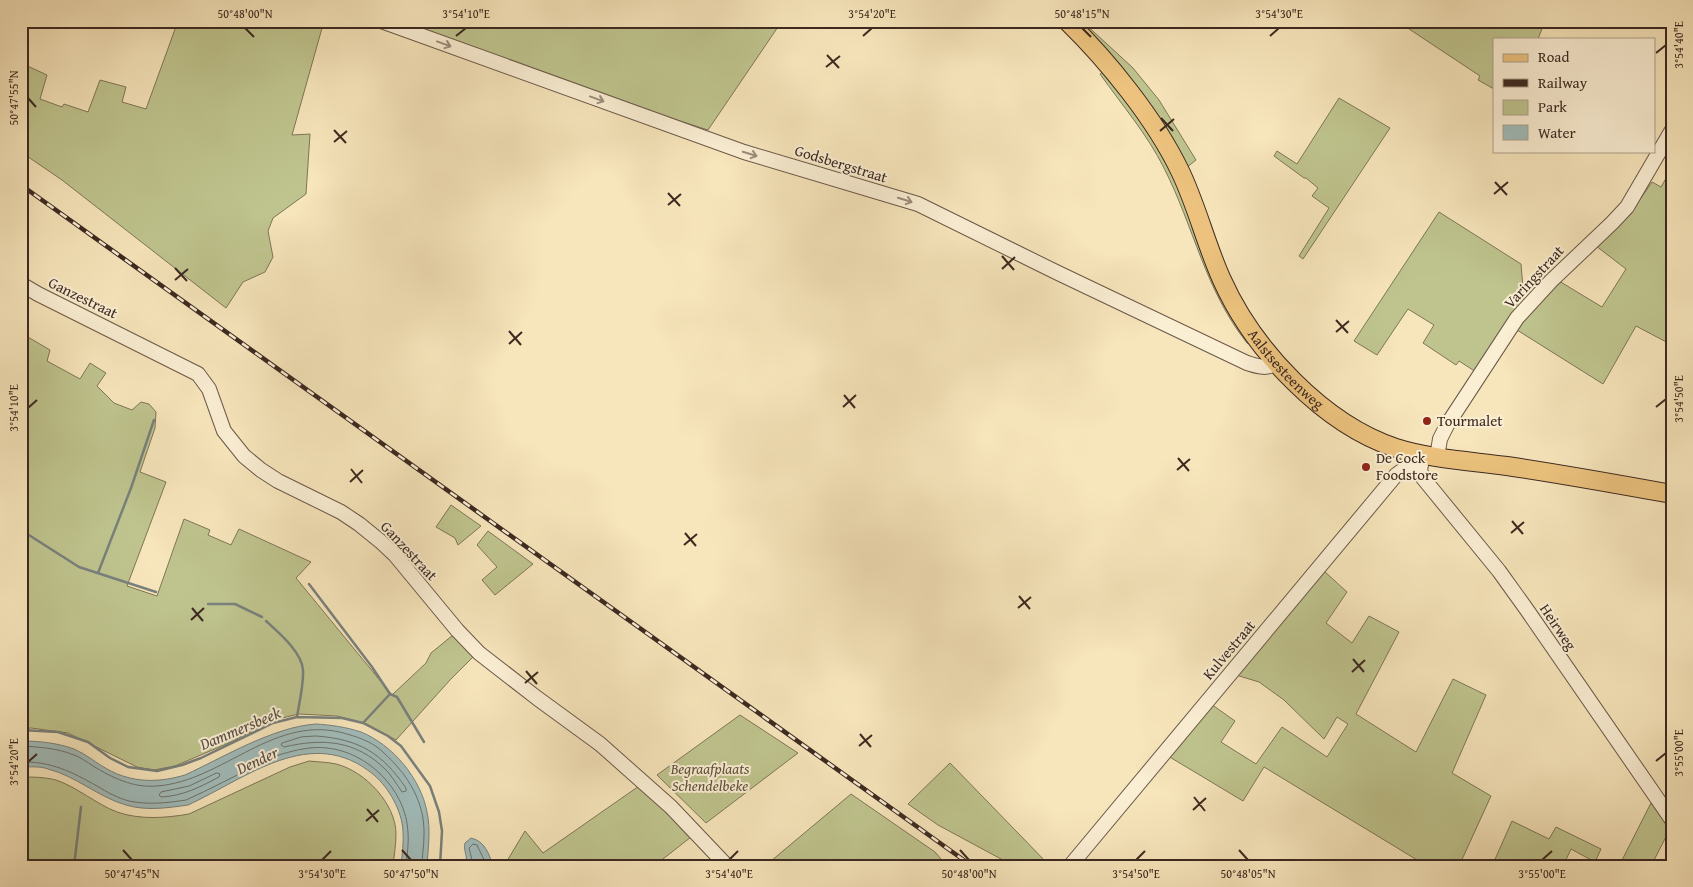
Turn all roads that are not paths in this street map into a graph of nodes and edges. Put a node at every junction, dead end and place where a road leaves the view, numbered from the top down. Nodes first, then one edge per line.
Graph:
1 (382, 21) edge
2 (1067, 21) edge
3 (1672, 130) edge
4 (21, 284) edge
5 (1271, 357) junction
6 (1427, 460) junction
7 (1672, 494) edge
8 (1672, 820) edge
9 (727, 866) edge
10 (1070, 866) edge

1 -> 5 street, Godsbergstraat
2 - 5 main road, Aalstsesteenweg
3 - 6 street, Varingstraat
4 - 9 street, Ganzestraat
5 - 6 main road, Aalstsesteenweg
6 - 7 main road, Aalstsesteenweg
6 - 8 street, Heirweg
6 - 10 street, Kulvestraat

